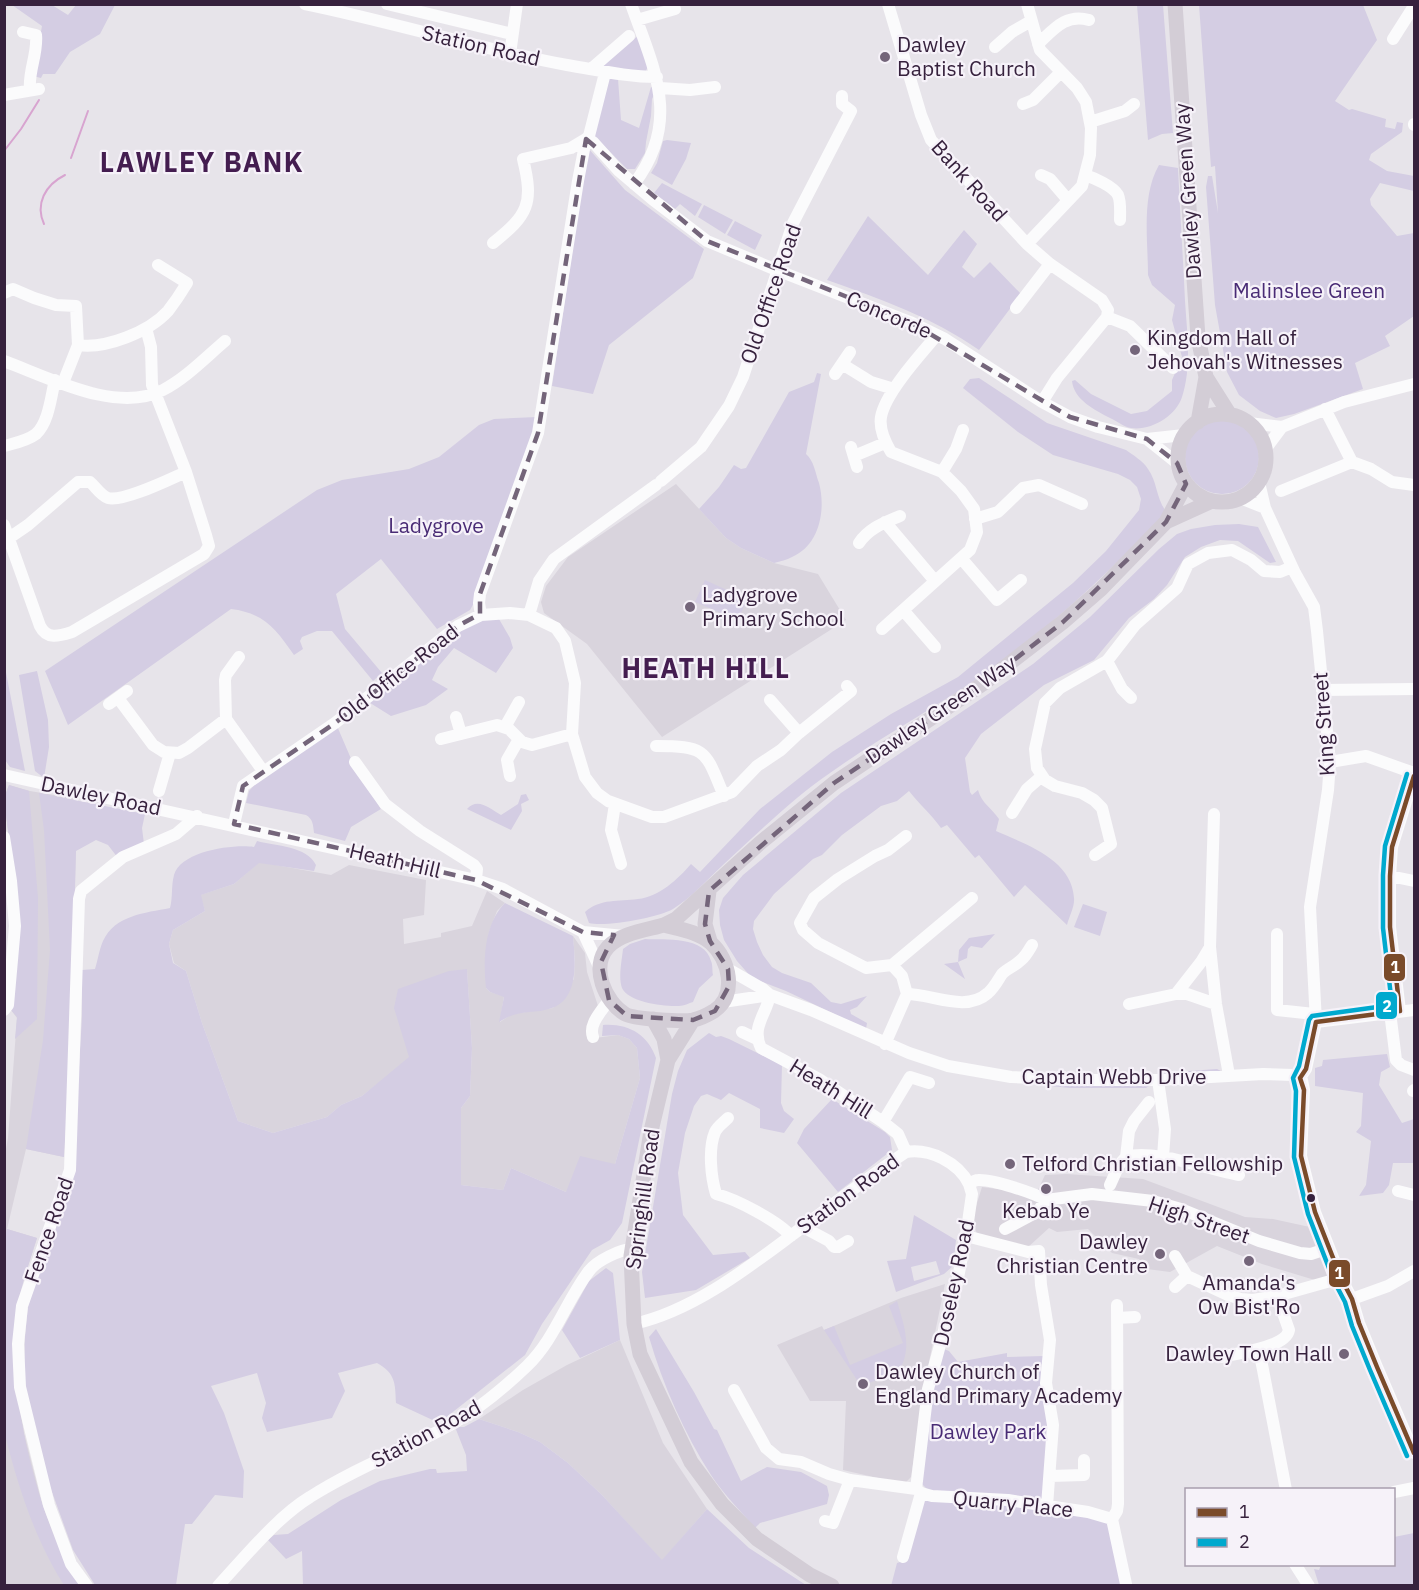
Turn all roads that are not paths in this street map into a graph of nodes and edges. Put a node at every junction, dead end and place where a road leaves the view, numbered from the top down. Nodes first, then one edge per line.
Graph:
1 (305, 4) edge
2 (387, 4) edge
3 (517, 4) edge
4 (631, 4) edge
5 (888, 4) edge
6 (1027, 4) edge
7 (1175, 4) edge
8 (1414, 6) edge
9 (424, 9) edge
10 (675, 9) dead end
11 (637, 20) junction
12 (1089, 20) dead end
13 (1031, 21) junction
14 (23, 32) dead end
15 (512, 34) junction
16 (629, 36) dead end
17 (1393, 39) dead end
18 (1038, 44) junction
19 (995, 47) dead end
20 (510, 54) junction
21 (591, 69) junction
22 (1061, 72) junction
23 (605, 73) junction
24 (659, 83) junction
25 (715, 87) dead end
26 (4, 95) edge
27 (842, 96) dead end
28 (1023, 104) dead end
29 (1134, 104) dead end
30 (1090, 122) junction
31 (586, 139) junction
32 (1041, 175) dead end
33 (1085, 175) junction
34 (634, 184) junction
35 (1068, 200) junction
36 (1120, 220) dead end
37 (493, 243) dead end
38 (1027, 244) junction
39 (1050, 264) junction
40 (158, 265) dead end
41 (779, 271) junction
42 (4, 293) edge
43 (1016, 308) dead end
44 (1107, 317) junction
45 (146, 328) junction
46 (937, 335) junction
47 (225, 341) dead end
48 (78, 345) junction
49 (850, 352) dead end
50 (4, 361) edge
51 (1173, 368) dead end
52 (1206, 377) junction
53 (59, 381) junction
54 (1414, 384) edge
55 (894, 389) junction
56 (155, 393) junction
57 (1042, 402) junction
58 (1325, 409) junction
59 (1230, 415) junction
60 (1198, 422) junction
61 (1249, 423) junction
62 (1282, 427) junction
63 (963, 430) dead end
64 (1184, 435) junction
65 (1147, 439) junction
66 (885, 443) junction
67 (4, 446) edge
68 (1264, 451) junction
69 (854, 457) dead end
70 (1352, 462) junction
71 (1177, 463) junction
72 (186, 472) junction
73 (942, 472) junction
74 (1259, 482) junction
75 (1186, 484) junction
76 (1414, 485) edge
77 (1281, 491) dead end
78 (1240, 498) junction
79 (1212, 501) junction
80 (1082, 504) dead end
81 (1265, 508) junction
82 (900, 516) dead end
83 (975, 519) junction
84 (885, 522) junction
85 (1166, 522) junction
86 (4, 525) edge
87 (9, 538) junction
88 (858, 543) dead end
89 (961, 558) junction
90 (1292, 567) junction
91 (1021, 580) dead end
92 (935, 581) junction
93 (903, 610) junction
94 (481, 615) junction
95 (528, 615) junction
96 (882, 629) dead end
97 (935, 647) dead end
98 (239, 657) dead end
99 (1107, 661) junction
100 (847, 686) dead end
101 (1414, 689) edge
102 (1322, 690) junction
103 (118, 697) dead end
104 (1131, 698) dead end
105 (770, 700) dead end
106 (519, 702) dead end
107 (456, 717) dead end
108 (226, 719) junction
109 (505, 727) junction
110 (799, 733) junction
111 (461, 734) junction
112 (572, 734) junction
113 (441, 739) dead end
114 (519, 739) junction
115 (656, 746) dead end
116 (170, 753) junction
117 (355, 762) dead end
118 (1330, 762) junction
119 (263, 771) junction
120 (4, 774) edge
121 (1414, 774) edge
122 (510, 776) dead end
123 (1042, 776) junction
124 (159, 791) dead end
125 (724, 796) junction
126 (615, 804) junction
127 (1012, 813) dead end
128 (1214, 814) dead end
129 (197, 816) junction
130 (234, 824) junction
131 (906, 836) dead end
132 (4, 837) edge
133 (1095, 855) dead end
134 (621, 864) dead end
135 (1390, 876) junction
136 (476, 880) junction
137 (1414, 881) edge
138 (709, 891) junction
139 (972, 898) dead end
140 (664, 926) junction
141 (583, 932) junction
142 (1277, 934) dead end
143 (624, 936) junction
144 (710, 941) junction
145 (1032, 945) dead end
146 (1210, 947) junction
147 (892, 965) junction
148 (728, 969) junction
149 (601, 971) junction
150 (907, 994) junction
151 (1176, 994) junction
152 (770, 995) junction
153 (609, 1000) junction
154 (723, 1002) junction
155 (1129, 1004) dead end
156 (1216, 1004) junction
157 (4, 1010) edge
158 (1414, 1010) edge
159 (1395, 1012) junction
160 (1315, 1018) junction
161 (653, 1019) junction
162 (693, 1020) junction
163 (742, 1032) dead end
164 (757, 1034) junction
165 (593, 1037) dead end
166 (885, 1044) junction
167 (668, 1060) junction
168 (1414, 1070) edge
169 (1229, 1075) junction
170 (1296, 1076) junction
171 (1158, 1080) junction
172 (929, 1083) dead end
173 (1149, 1102) dead end
174 (728, 1118) dead end
175 (883, 1122) junction
176 (906, 1152) junction
177 (1126, 1157) junction
178 (1163, 1157) junction
179 (1239, 1175) dead end
180 (974, 1182) junction
181 (1110, 1185) dead end
182 (1398, 1191) dead end
183 (1414, 1195) edge
184 (1046, 1200) junction
185 (803, 1227) junction
186 (1005, 1229) dead end
187 (791, 1236) junction
188 (966, 1236) junction
189 (848, 1241) dead end
190 (1329, 1248) junction
191 (632, 1255) junction
192 (1175, 1256) dead end
193 (1414, 1270) edge
194 (1187, 1276) junction
195 (1341, 1278) junction
196 (1175, 1287) dead end
197 (1277, 1296) junction
198 (1352, 1299) junction
199 (1135, 1317) dead end
200 (634, 1324) junction
201 (1258, 1349) junction
202 (1221, 1357) dead end
203 (740, 1394) dead end
204 (1414, 1453) edge
205 (1084, 1460) dead end
206 (1050, 1476) junction
207 (850, 1480) junction
208 (1286, 1488) edge
209 (1414, 1488) edge
210 (919, 1491) junction
211 (1395, 1492) edge
212 (1047, 1506) junction
213 (1112, 1519) junction
214 (825, 1521) dead end
215 (903, 1557) dead end
216 (1296, 1566) edge
217 (1126, 1584) dead end
218 (87, 1586) edge
219 (218, 1586) edge
220 (832, 1586) edge
221 (1309, 1586) edge

1 - 20 street, Station Road
2 - 9 street
3 - 15 street
4 - 11 street
5 - 38 street, Bank Road
6 - 13 street
7 - 52 main road, Dawley Green Way
8 - 17 street
9 - 15 street
10 - 11 street
11 - 24 street
12 - 18 street
13 - 18 street
13 - 19 street
14 - 26 street
15 - 20 street
16 - 21 street
18 - 22 street
20 - 21 street, Station Road
21 - 23 street, Station Road
22 - 28 street
22 - 30 street
23 - 24 street, Station Road
23 - 31 street
24 - 25 street, Station Road
24 - 34 street
27 - 41 street, Old Office Road
29 - 30 street
30 - 33 street
31 - 34 street, Concorde
31 - 37 street
31 - 94 street
32 - 35 street
33 - 35 street
33 - 36 street
34 - 41 street, Concorde
35 - 38 street
38 - 39 street, Bank Road
39 - 43 street
39 - 44 street, Bank Road
40 - 45 street
41 - 46 street, Concorde
41 - 95 street, Old Office Road
42 - 48 street
44 - 51 street
44 - 57 street
45 - 48 street
45 - 56 street
46 - 55 street
46 - 57 street, Concorde
47 - 56 street
48 - 53 street
49 - 55 street
50 - 53 street
52 - 59 main road, Dawley Green Way
52 - 60 main road, Dawley Green Way
53 - 56 street
53 - 67 street
54 - 58 street
55 - 66 street
56 - 72 street
57 - 65 street, Concorde
58 - 62 street
58 - 70 street
59 - 60 main road
59 - 61 main road
60 - 64 main road
61 - 62 street
61 - 68 main road
62 - 68 street
63 - 73 street
64 - 65 street, Concorde
64 - 71 main road
65 - 71 street, Concorde
66 - 69 street
66 - 73 street
68 - 74 main road
70 - 76 street
70 - 77 street
71 - 75 main road
72 - 87 street
72 - 87 street
73 - 83 street
74 - 78 main road
74 - 81 street, King Street
75 - 79 main road
75 - 85 main road, Dawley Green Way
78 - 79 main road
78 - 81 street
79 - 85 main road, Dawley Green Way
80 - 83 street
81 - 90 street, King Street
82 - 84 street
83 - 89 street
84 - 88 street
84 - 92 street
85 - 138 main road, Dawley Green Way
86 - 87 street
89 - 91 street
89 - 92 street
90 - 99 street
90 - 102 street, King Street
92 - 93 street
93 - 96 street
93 - 97 street
94 - 95 street, Old Office Road
94 - 119 street, Old Office Road
95 - 112 street
98 - 108 street
99 - 104 street
99 - 123 street
100 - 110 street
101 - 102 street
102 - 118 street, King Street
103 - 116 street
105 - 110 street
106 - 109 street
107 - 111 street
108 - 116 street
108 - 119 street
109 - 111 street
109 - 114 street
110 - 125 street
111 - 113 street
112 - 114 street
112 - 126 street
114 - 122 street
115 - 125 street
116 - 124 street
117 - 136 street
118 - 121 street
118 - 160 street, King Street
119 - 130 street, Old Office Road
120 - 129 street, Dawley Road
121 - 135 street
123 - 127 street
123 - 133 street
125 - 126 street
126 - 134 street
128 - 146 street
129 - 130 street, Heath Hill
129 - 218 street, Fence Road
130 - 136 street, Heath Hill
131 - 147 street
132 - 157 street
135 - 137 street
135 - 159 street
136 - 141 street, Heath Hill
138 - 140 main road, Dawley Green Way
138 - 144 main road
139 - 147 street
140 - 143 main road
140 - 144 main road
141 - 143 street, Heath Hill
141 - 149 street
142 - 160 street
143 - 149 main road
144 - 148 main road
145 - 150 street
146 - 151 street
146 - 156 street
147 - 150 street
148 - 152 street, Captain Webb Drive
148 - 154 main road
149 - 153 main road
150 - 166 street
151 - 155 street
151 - 156 street
152 - 154 street, Captain Webb Drive
152 - 164 street
152 - 166 street, Captain Webb Drive
153 - 161 main road
153 - 165 street
154 - 162 main road
156 - 169 street
158 - 159 street
159 - 160 street
159 - 168 street
160 - 170 street, King Street
161 - 162 main road
161 - 167 main road, Springhill Road
162 - 167 main road, Springhill Road
163 - 164 street, Heath Hill
164 - 175 street, Heath Hill
166 - 171 street, Captain Webb Drive
167 - 191 main road, Springhill Road
169 - 170 street, Captain Webb Drive
169 - 171 street, Captain Webb Drive
170 - 190 street
171 - 178 street
172 - 175 street
173 - 177 street
174 - 187 street
175 - 176 street, Heath Hill
176 - 180 street
176 - 185 street, Station Road
177 - 178 street
177 - 181 street
178 - 179 street
180 - 184 street
180 - 188 street, Doseley Road
182 - 183 street
184 - 186 street
184 - 190 street, High Street
185 - 187 street, Station Road
185 - 189 street
187 - 200 street, Station Road
188 - 206 street
188 - 210 street, Doseley Road
190 - 195 street
191 - 200 main road, Springhill Road
191 - 219 street, Station Road
192 - 194 street
193 - 198 street
194 - 196 street
194 - 197 street
195 - 197 street
195 - 198 street
197 - 201 street
198 - 204 street
199 - 213 street
200 - 220 main road, Springhill Road
201 - 202 street
201 - 208 street
203 - 207 street, Quarry Place
205 - 206 street
206 - 212 street
207 - 210 street, Quarry Place
207 - 214 street
209 - 211 street
210 - 212 street, Quarry Place
210 - 215 street, Doseley Road
212 - 213 street, Quarry Place
213 - 217 street
216 - 221 street

